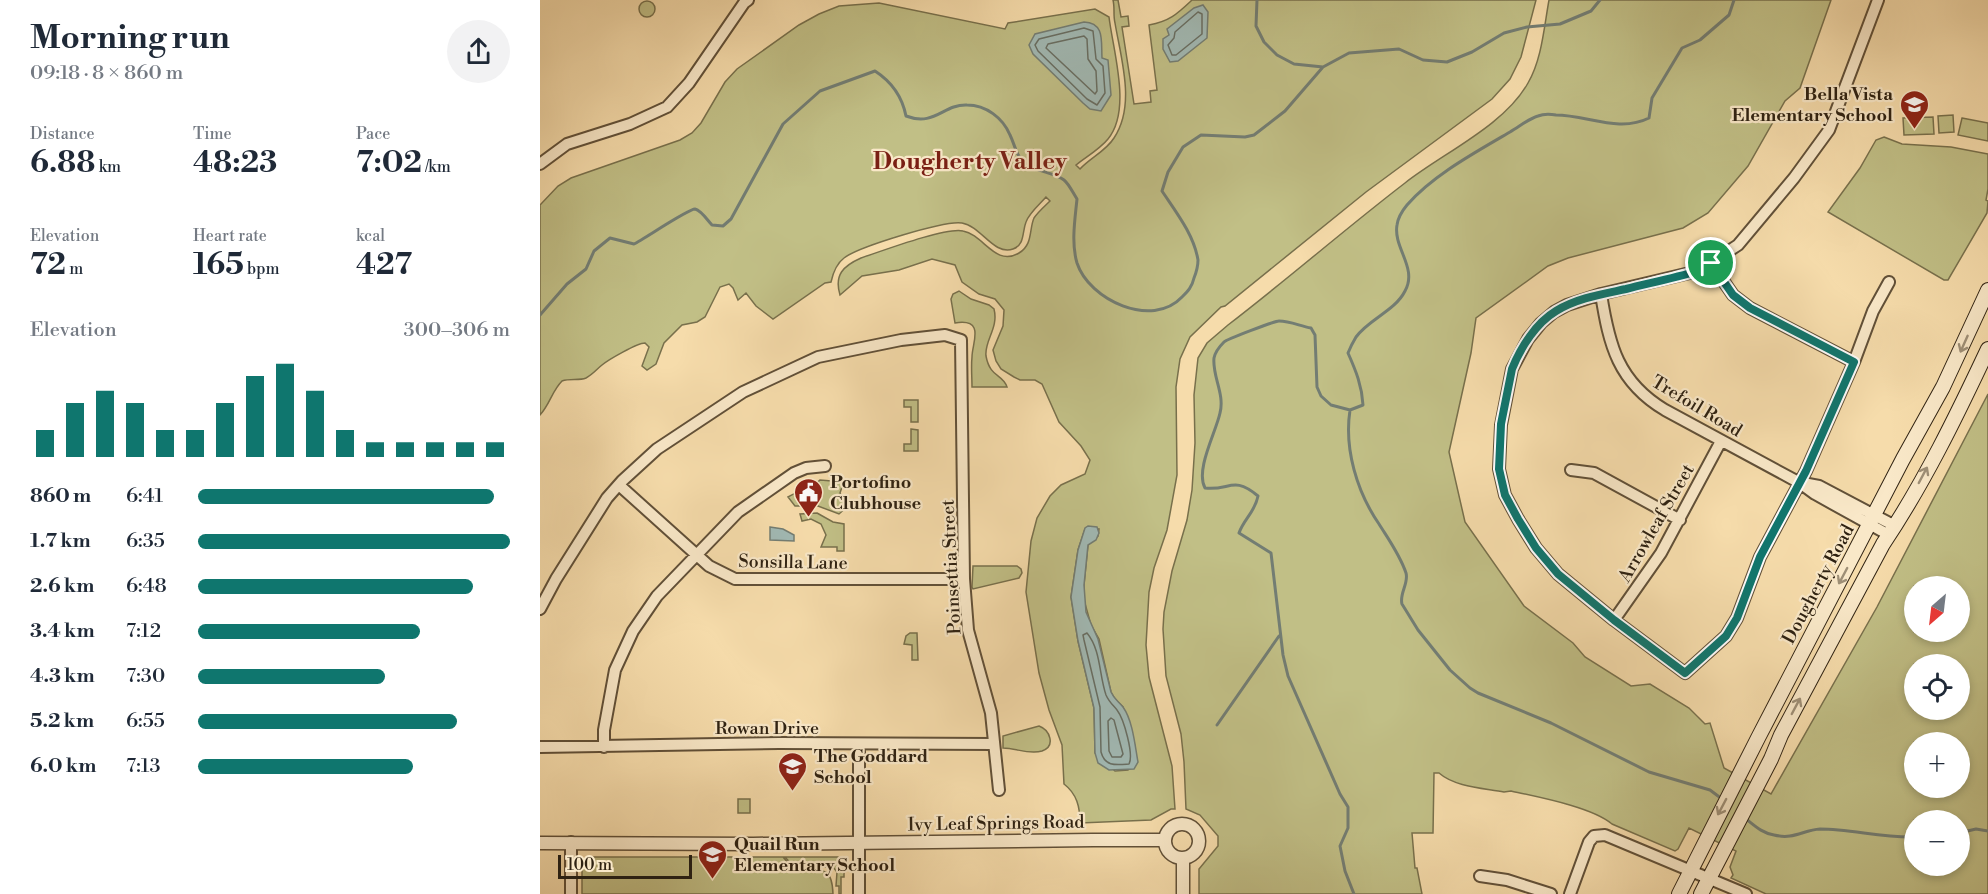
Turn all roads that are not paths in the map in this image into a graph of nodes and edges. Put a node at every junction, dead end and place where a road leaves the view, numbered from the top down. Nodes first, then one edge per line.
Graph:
1 (748, 0) edge
2 (1878, 0) edge
3 (540, 164) edge
4 (1711, 263) junction
5 (1889, 282) dead end
6 (1988, 290) edge
7 (1601, 294) junction
8 (1988, 349) edge
9 (1854, 362) junction
10 (1721, 441) junction
11 (825, 466) dead end
12 (1571, 470) dead end
13 (1800, 483) junction
14 (619, 485) junction
15 (1680, 520) junction
16 (1872, 520) junction
17 (1892, 531) junction
18 (695, 554) junction
19 (964, 579) junction
20 (540, 609) edge
21 (1614, 620) junction
22 (994, 744) junction
23 (859, 745) junction
24 (540, 747) edge
25 (604, 747) junction
26 (999, 790) dead end
27 (1165, 840) junction
28 (572, 842) junction
29 (859, 842) junction
30 (540, 843) edge
31 (1183, 858) junction
32 (1690, 870) junction
33 (1480, 876) dead end
34 (1710, 878) junction
35 (571, 894) edge
36 (859, 894) edge
37 (1182, 894) edge
38 (1551, 894) edge
39 (1570, 894) edge
40 (1680, 894) edge
41 (1701, 894) edge
42 (1746, 894) edge

1 - 3 street
2 - 4 street
4 - 7 street
4 - 9 street
5 - 9 street
6 -> 16 main road, Dougherty Road
7 - 10 street, Trefoil Road
7 - 21 street
17 -> 8 main road
9 - 13 street
10 - 13 street, Trefoil Road
10 - 15 street, Arrowleaf Street
11 - 18 street
12 - 15 street
13 - 16 street, Trefoil Road
13 - 21 street
14 - 18 street, Sonsilla Lane
14 - 19 street, Poinsettia Street
14 - 20 street
15 - 21 street, Arrowleaf Street
16 - 17 street, Trefoil Road
16 -> 32 main road, Dougherty Road
34 -> 17 main road
18 - 19 street, Sonsilla Lane
18 - 25 street
19 - 22 street, Poinsettia Street
22 - 23 street, Rowan Drive
22 - 26 street, Poinsettia Street
23 - 25 street, Rowan Drive
23 - 29 street
24 - 25 street, Rowan Drive
27 - 29 street, Ivy Leaf Springs Road
27 - 31 street
27 - 31 street
28 - 29 street, Ivy Leaf Springs Road
28 - 30 street, Ivy Leaf Springs Road
28 - 35 street
29 - 36 street
31 - 37 street
32 - 34 street
32 - 39 street
32 - 40 main road, Dougherty Road
33 - 38 street
34 - 41 main road
34 - 42 street

